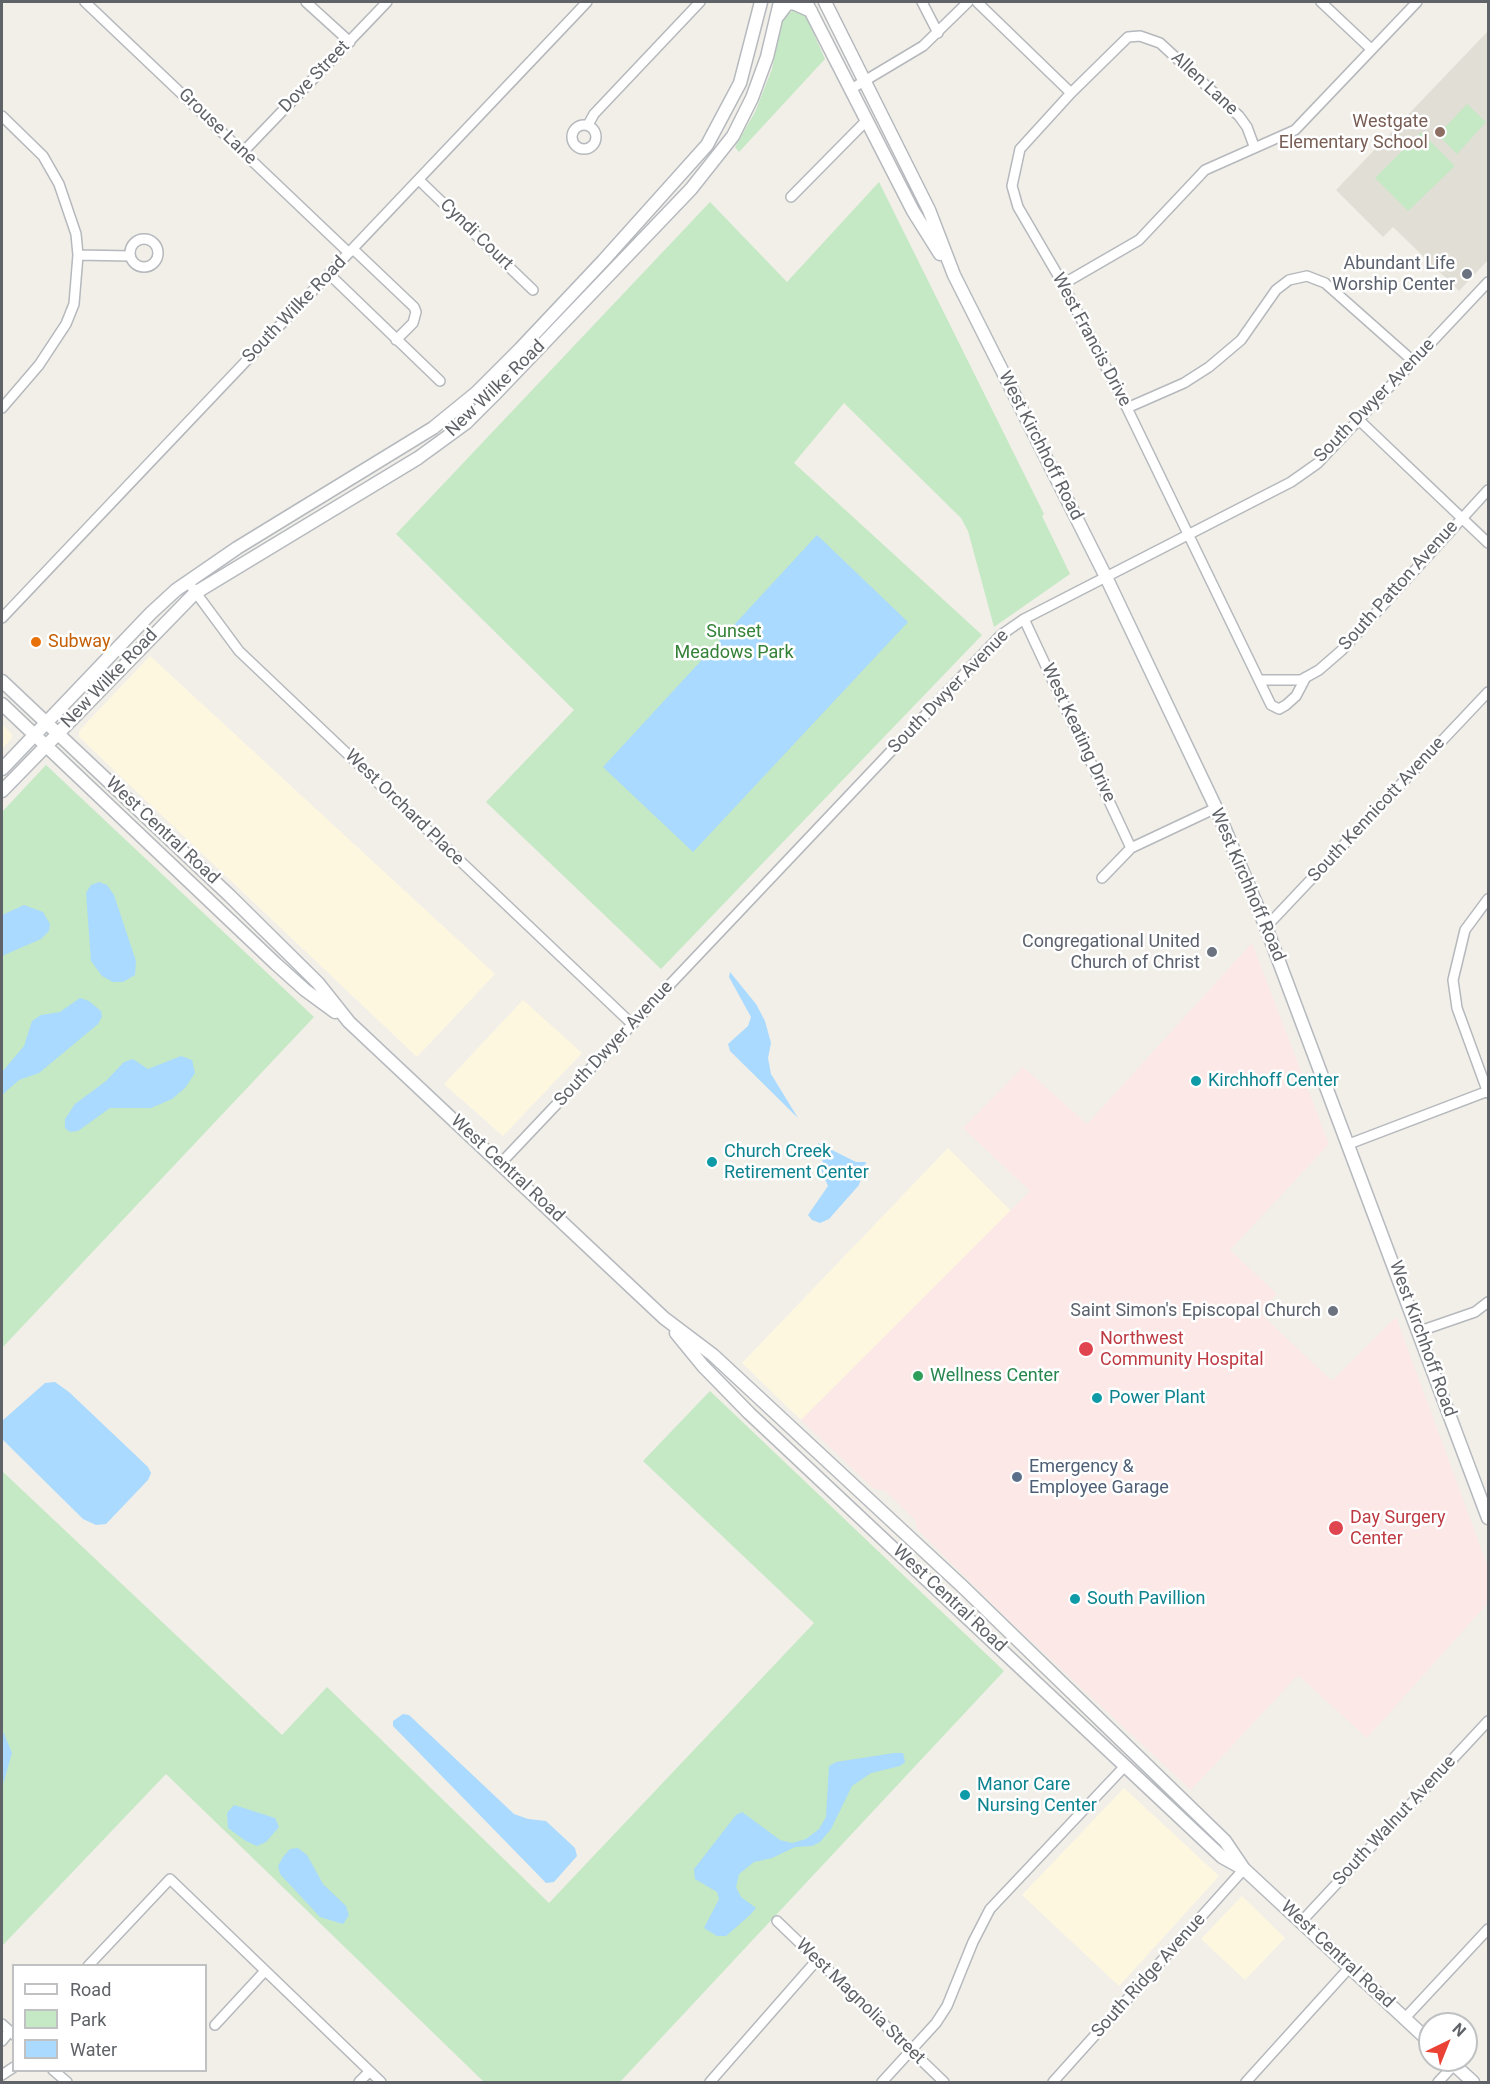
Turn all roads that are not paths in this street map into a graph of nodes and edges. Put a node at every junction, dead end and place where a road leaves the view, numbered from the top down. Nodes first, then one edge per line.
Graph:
1 (85, 2) edge
2 (306, 2) edge
3 (387, 2) edge
4 (587, 2) edge
5 (700, 2) edge
6 (761, 2) edge
7 (780, 2) edge
8 (825, 2) edge
9 (922, 2) edge
10 (968, 2) edge
11 (977, 2) edge
12 (1321, 2) edge
13 (1417, 2) edge
14 (808, 7) edge
15 (776, 19) junction
16 (938, 33) junction
17 (1140, 36) joint
18 (350, 42) junction
19 (1371, 49) junction
20 (867, 82) junction
21 (851, 89) junction
22 (1071, 93) junction
23 (2, 116) edge
24 (866, 121) junction
25 (588, 125) dead end
26 (1254, 146) junction
27 (243, 152) junction
28 (419, 180) junction
29 (790, 197) dead end
30 (351, 251) junction
31 (78, 255) junction
32 (130, 256) dead end
33 (329, 274) junction
34 (954, 275) junction
35 (1488, 282) edge
36 (1063, 284) junction
37 (533, 290) dead end
38 (396, 340) junction
39 (1413, 361) junction
40 (440, 381) dead end
41 (2, 408) edge
42 (1127, 408) junction
43 (1359, 420) junction
44 (1488, 490) edge
45 (1462, 518) junction
46 (1188, 537) junction
47 (1488, 543) edge
48 (1106, 577) junction
49 (188, 582) junction
50 (195, 593) junction
51 (2, 618) edge
52 (1024, 619) junction
53 (1306, 677) junction
54 (1259, 680) junction
55 (2, 681) edge
56 (1488, 692) edge
57 (2, 704) edge
58 (45, 722) junction
59 (58, 733) junction
60 (34, 735) junction
61 (45, 746) junction
62 (2, 769) edge
63 (2, 791) edge
64 (1216, 808) junction
65 (1131, 848) junction
66 (1102, 878) dead end
67 (1488, 899) edge
68 (1266, 927) junction
69 (349, 1022) junction
70 (632, 1024) junction
71 (1488, 1092) edge
72 (1349, 1144) junction
73 (501, 1163) junction
74 (1488, 1302) edge
75 (664, 1318) junction
76 (1419, 1331) junction
77 (1488, 1516) edge
78 (1488, 1721) edge
79 (1125, 1766) junction
80 (1244, 1869) junction
81 (777, 1921) dead end
82 (1301, 1922) junction
83 (1488, 1929) edge
84 (817, 1960) junction
85 (89, 1964) edge
86 (1350, 1967) junction
87 (264, 1972) junction
88 (1405, 2018) junction
89 (2, 2024) edge
90 (216, 2025) dead end
91 (1418, 2030) edge
92 (12, 2033) edge
93 (2, 2041) edge
94 (911, 2050) junction
95 (55, 2072) edge
96 (369, 2072) junction
97 (67, 2082) edge
98 (359, 2082) edge
99 (381, 2082) edge
100 (710, 2082) edge
101 (882, 2082) edge
102 (944, 2082) edge
103 (1053, 2082) edge
104 (1246, 2082) edge

1 - 27 street, Grouse Lane
2 - 18 street
3 - 18 street, Dove Street
4 - 28 street, South Wilke Road
5 - 25 street
6 - 49 main road, New Wilke Road
7 - 15 main road, New Wilke Road
8 - 20 main road, West Kirchhoff Road
9 - 16 street
10 - 16 street
11 - 22 street
12 - 19 street
13 - 19 street
14 - 15 main road
14 - 21 main road, West Kirchhoff Road
15 - 50 main road, New Wilke Road
16 - 20 street
17 - 22 street, West Francis Drive
17 - 26 street, Allen Lane
18 - 27 street, Dove Street
19 - 26 street
20 - 21 street
20 - 34 main road, West Kirchhoff Road
21 - 24 main road, West Kirchhoff Road
22 - 36 street, West Francis Drive
23 - 31 street
24 - 29 street
24 - 34 main road, West Kirchhoff Road
26 - 36 street
27 - 30 street, Grouse Lane
28 - 30 street, South Wilke Road
28 - 37 street, Cyndi Court
30 - 33 street, South Wilke Road
30 - 38 street, Grouse Lane
31 - 32 street
31 - 41 street
33 - 38 street
33 - 51 street, South Wilke Road
34 - 48 main road, West Kirchhoff Road
35 - 39 street, South Dwyer Avenue
36 - 42 street, West Francis Drive
38 - 40 street
39 - 42 street
39 - 43 street, South Dwyer Avenue
42 - 46 street, West Francis Drive
43 - 45 street
43 - 46 street, South Dwyer Avenue
44 - 45 street, South Patton Avenue
45 - 47 street
45 - 53 street, South Patton Avenue
46 - 48 street, South Dwyer Avenue
46 - 54 street, West Francis Drive
48 - 52 street, South Dwyer Avenue
48 - 64 main road, West Kirchhoff Road
49 - 50 street, West Orchard Place
49 - 58 main road, New Wilke Road
50 - 59 main road, New Wilke Road
50 - 70 street, West Orchard Place
52 - 65 street, West Keating Drive
52 - 70 street, South Dwyer Avenue
53 - 54 street, South Patton Avenue
53 - 54 street, South Patton Avenue
55 - 58 main road, West Central Road
56 - 68 street, South Kennicott Avenue
57 - 60 main road, West Central Road
58 - 59 main road, West Central Road
58 - 60 main road, New Wilke Road
59 - 61 main road, New Wilke Road
59 - 69 main road, West Central Road
60 - 61 main road, West Central Road
60 - 62 main road, New Wilke Road
61 - 63 main road, New Wilke Road
61 - 69 main road, West Central Road
64 - 65 street
64 - 68 main road, West Kirchhoff Road
65 - 66 street
67 - 71 street
68 - 72 main road, West Kirchhoff Road
69 - 73 main road, West Central Road
70 - 73 street, South Dwyer Avenue
71 - 72 street
72 - 76 main road, West Kirchhoff Road
73 - 75 main road, West Central Road
74 - 76 street
75 - 79 main road, West Central Road
75 - 80 main road, West Central Road
76 - 77 main road, West Kirchhoff Road
78 - 82 street, South Walnut Avenue
79 - 80 main road, West Central Road
79 - 94 street
80 - 82 main road, West Central Road
80 - 103 street, South Ridge Avenue
81 - 84 street, West Magnolia Street
82 - 86 main road, West Central Road
83 - 88 street
84 - 94 street, West Magnolia Street
84 - 100 street
85 - 87 street
86 - 88 main road, West Central Road
86 - 104 street
87 - 90 street
87 - 96 street
88 - 91 main road, West Central Road
89 - 92 street
92 - 93 street
94 - 101 street
94 - 102 street, West Magnolia Street
95 - 97 street
96 - 98 street
96 - 99 street

